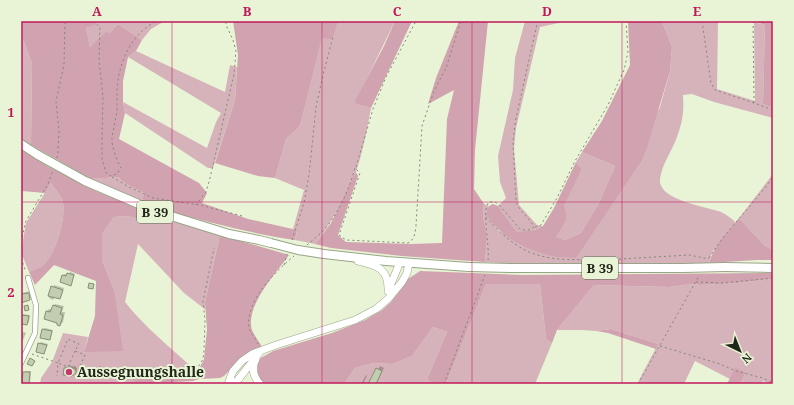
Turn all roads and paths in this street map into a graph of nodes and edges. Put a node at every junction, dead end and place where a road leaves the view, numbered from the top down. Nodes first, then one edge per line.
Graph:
1 (65, 21) edge
2 (93, 21) edge
3 (158, 21) edge
4 (226, 21) edge
5 (416, 21) edge
6 (461, 21) edge
7 (626, 21) edge
8 (702, 21) edge
9 (753, 21) edge
10 (537, 24) dead end
11 (332, 37) dead end
12 (754, 103) junction
13 (773, 110) edge
14 (21, 144) edge
15 (56, 158) dead end
16 (54, 165) dead end
17 (355, 168) junction
18 (111, 176) junction
19 (773, 177) edge
20 (196, 205) junction
21 (242, 216) dead end
22 (485, 216) junction
23 (534, 227) junction
24 (21, 242) edge
25 (290, 245) dead end
26 (306, 246) dead end
27 (214, 248) dead end
28 (288, 252) dead end
29 (295, 256) dead end
30 (348, 256) junction
31 (21, 258) edge
32 (709, 259) junction
33 (400, 262) junction
34 (707, 262) dead end
35 (409, 263) junction
36 (487, 264) dead end
37 (283, 265) junction
38 (773, 268) edge
39 (485, 271) dead end
40 (699, 276) dead end
41 (28, 278) joint
42 (773, 278) edge
43 (695, 282) junction
44 (388, 290) junction
45 (376, 309) junction
46 (659, 346) junction
47 (75, 351) junction
48 (26, 353) junction
49 (260, 353) junction
50 (21, 363) edge
51 (58, 363) junction
52 (100, 366) dead end
53 (68, 367) junction
54 (80, 368) junction
55 (85, 368) dead end
56 (92, 368) dead end
57 (108, 370) dead end
58 (86, 371) junction
59 (92, 371) junction
60 (93, 373) dead end
61 (101, 375) junction
62 (56, 376) dead end
63 (81, 376) junction
64 (81, 379) dead end
65 (773, 383) edge
66 (132, 384) edge
67 (229, 384) edge
68 (260, 384) edge
69 (444, 384) edge
70 (638, 384) edge

1 - 15 path
2 - 18 path
3 - 18 path
4 - 20 path
5 - 17 path
6 - 17 path
7 - 23 path
8 - 12 path
9 - 12 path
10 - 23 path
11 - 25 path
12 - 13 path
14 - 30 main road, B 39, bridge
16 - 24 path
17 - 26 path
18 - 20 path
19 - 32 path
20 - 21 path
22 - 23 path
22 - 32 path
22 - 36 path
27 - 66 path
28 - 37 path
29 - 37 path
30 - 33 main road, B 39
30 - 44 street
31 - 41 path
32 - 34 path
33 - 35 main road, B 39
33 - 44 street
35 - 38 main road, B 39, bridge
35 - 45 street
37 - 49 path
39 - 69 path
40 - 43 path
41 - 48 street
42 - 43 path
43 - 46 path
44 - 45 street
45 - 49 street
46 - 65 path
46 - 70 path
47 - 51 path
47 - 53 path
47 - 54 path
48 - 50 street
48 - 51 path
49 - 67 street
49 - 68 street
51 - 53 path
51 - 62 path
52 - 61 path
53 - 54 path
54 - 58 path
54 - 63 path
55 - 58 path
56 - 59 path
57 - 61 path
58 - 59 path
59 - 60 path
61 - 63 path
63 - 64 path

